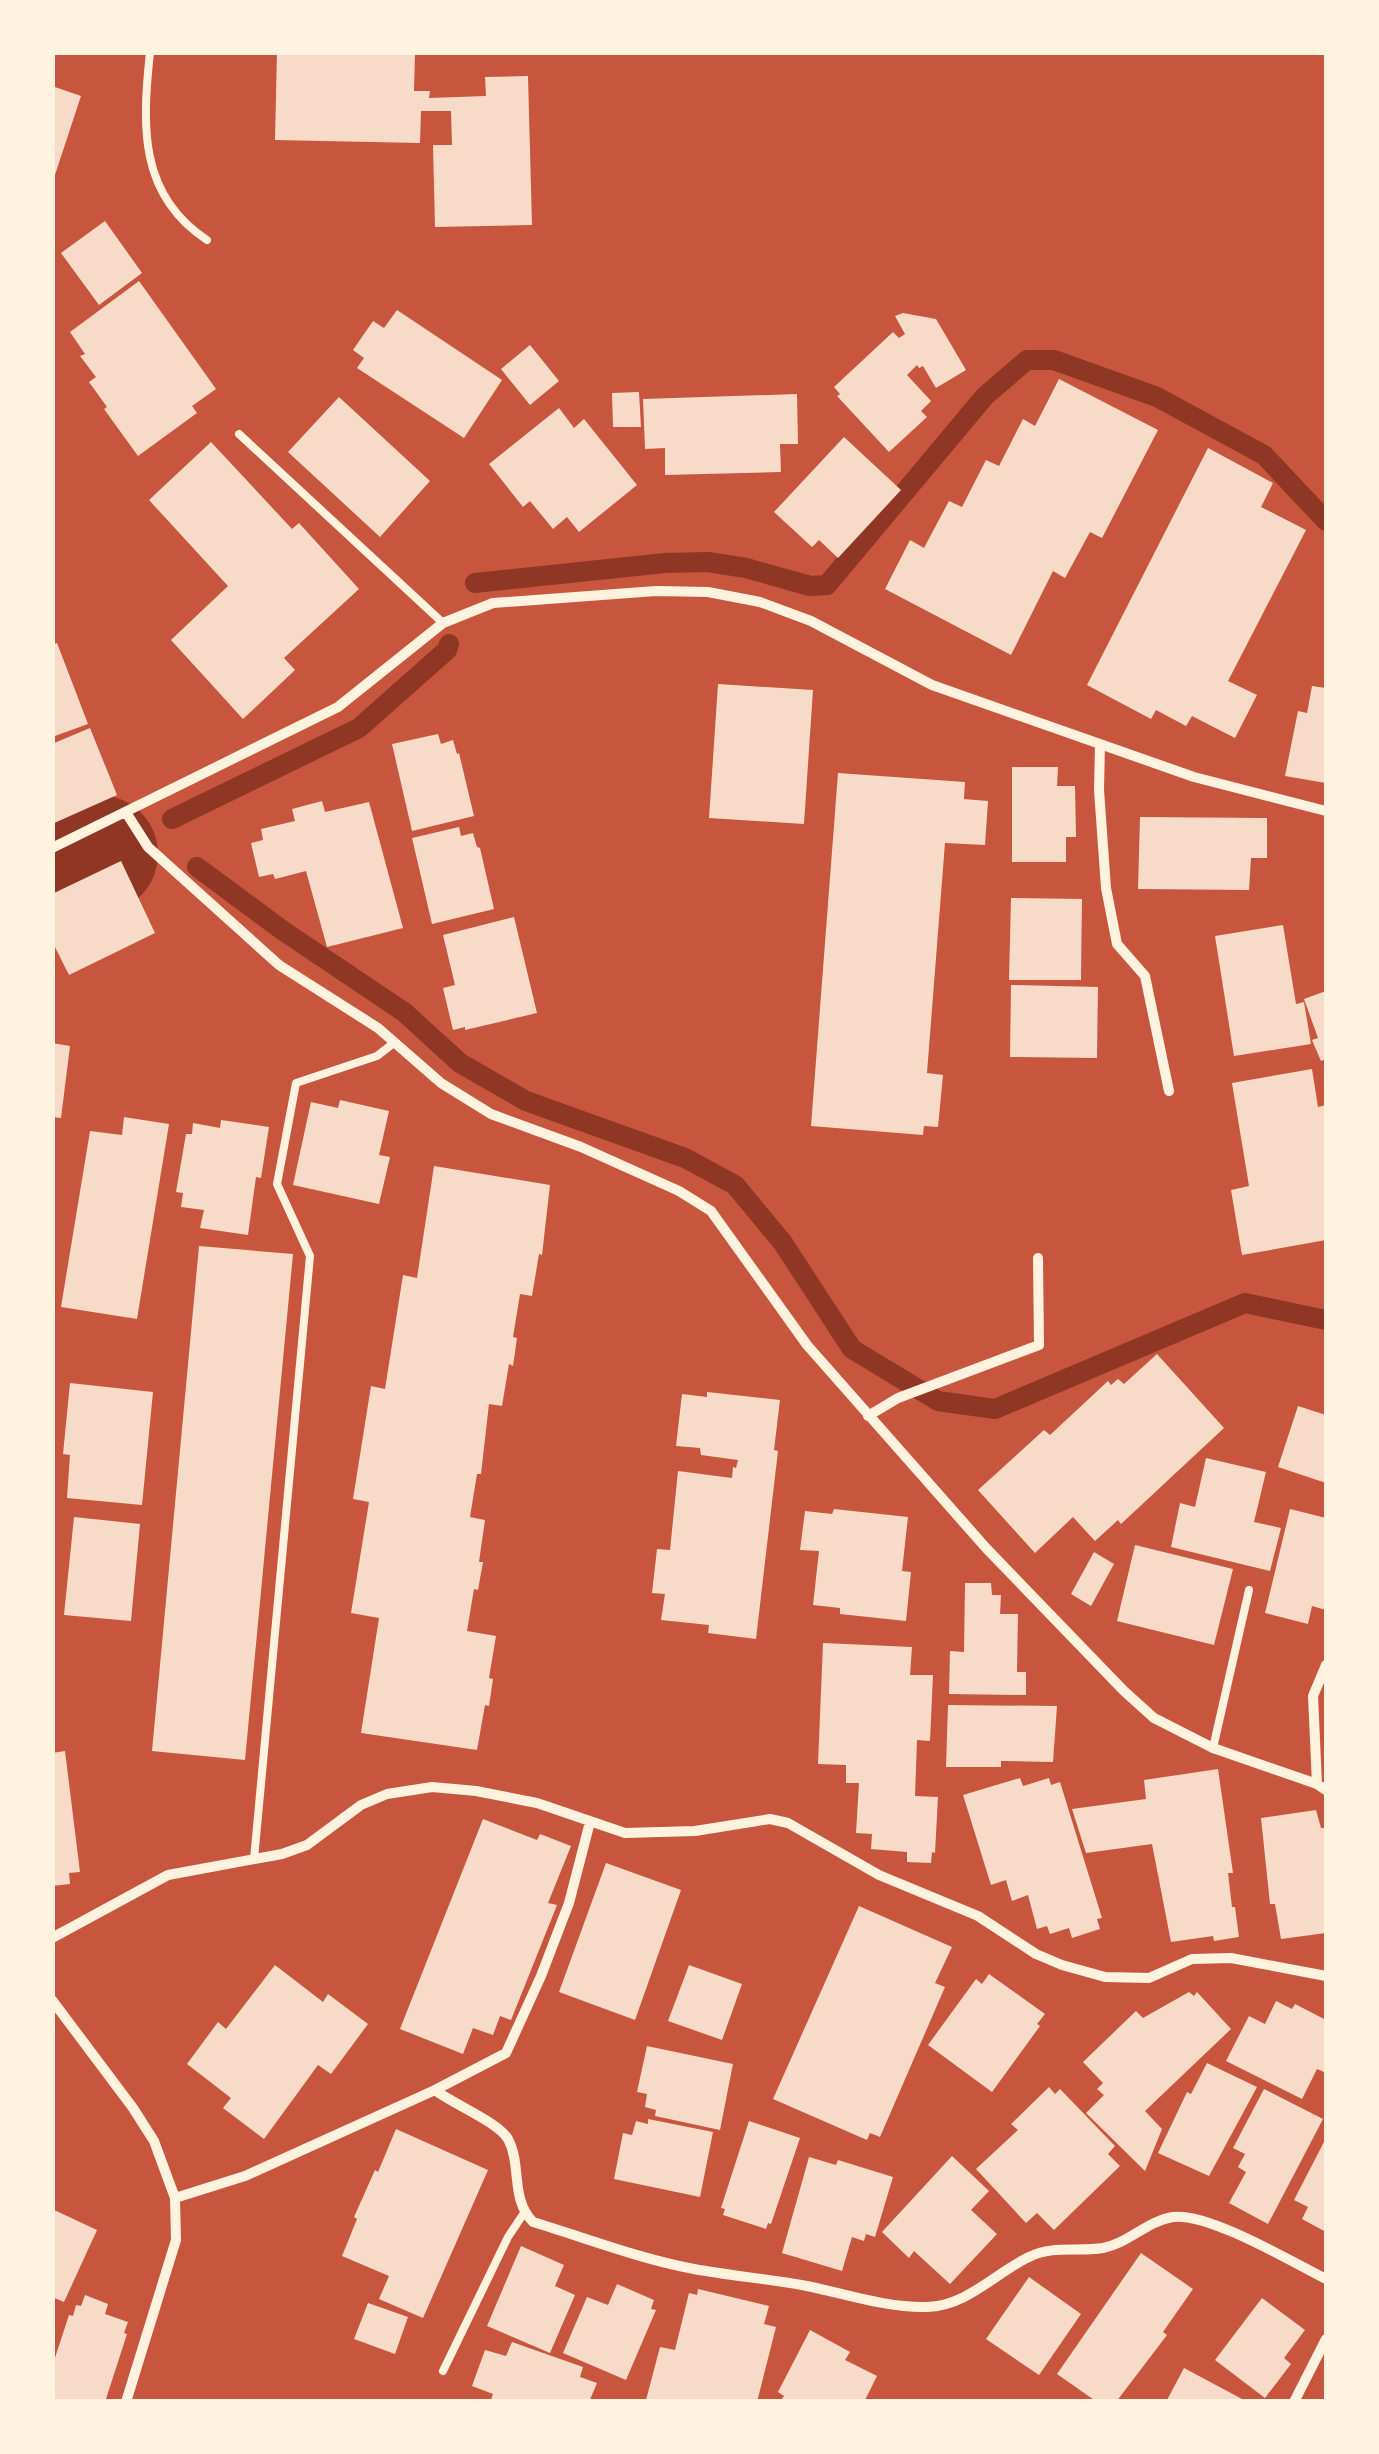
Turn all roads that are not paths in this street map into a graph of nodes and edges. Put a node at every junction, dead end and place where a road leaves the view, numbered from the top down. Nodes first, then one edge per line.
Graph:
1 (150, 52) edge
2 (207, 240) dead end
3 (239, 434) dead end
4 (444, 623) junction
5 (1100, 744) junction
6 (1326, 811) edge
7 (127, 814) junction
8 (52, 848) edge
9 (395, 1042) junction
10 (1169, 1092) dead end
11 (1038, 1258) dead end
12 (868, 1416) junction
13 (1249, 1590) dead end
14 (1326, 1665) edge
15 (1212, 1748) junction
16 (1322, 1787) edge
17 (590, 1822) junction
18 (254, 1859) junction
19 (52, 1938) edge
20 (1326, 1976) edge
21 (52, 2000) edge
22 (435, 2090) junction
23 (175, 2198) junction
24 (524, 2213) junction
25 (1326, 2279) edge
26 (1326, 2339) edge
27 (443, 2371) dead end
28 (126, 2402) edge
29 (1294, 2402) edge

1 - 2 lane
3 - 4 lane
4 - 5 street
4 - 7 street
5 - 6 street
5 - 10 street
7 - 8 street
7 - 9 street
9 - 12 street
9 - 18 lane
11 - 12 street
12 - 15 street
13 - 15 lane
14 - 16 street
15 - 16 street
17 - 18 street
17 - 20 street
17 - 22 street
18 - 19 street
21 - 23 street
22 - 23 street
22 - 24 street
23 - 28 street
24 - 25 street
24 - 27 lane
26 - 29 street

